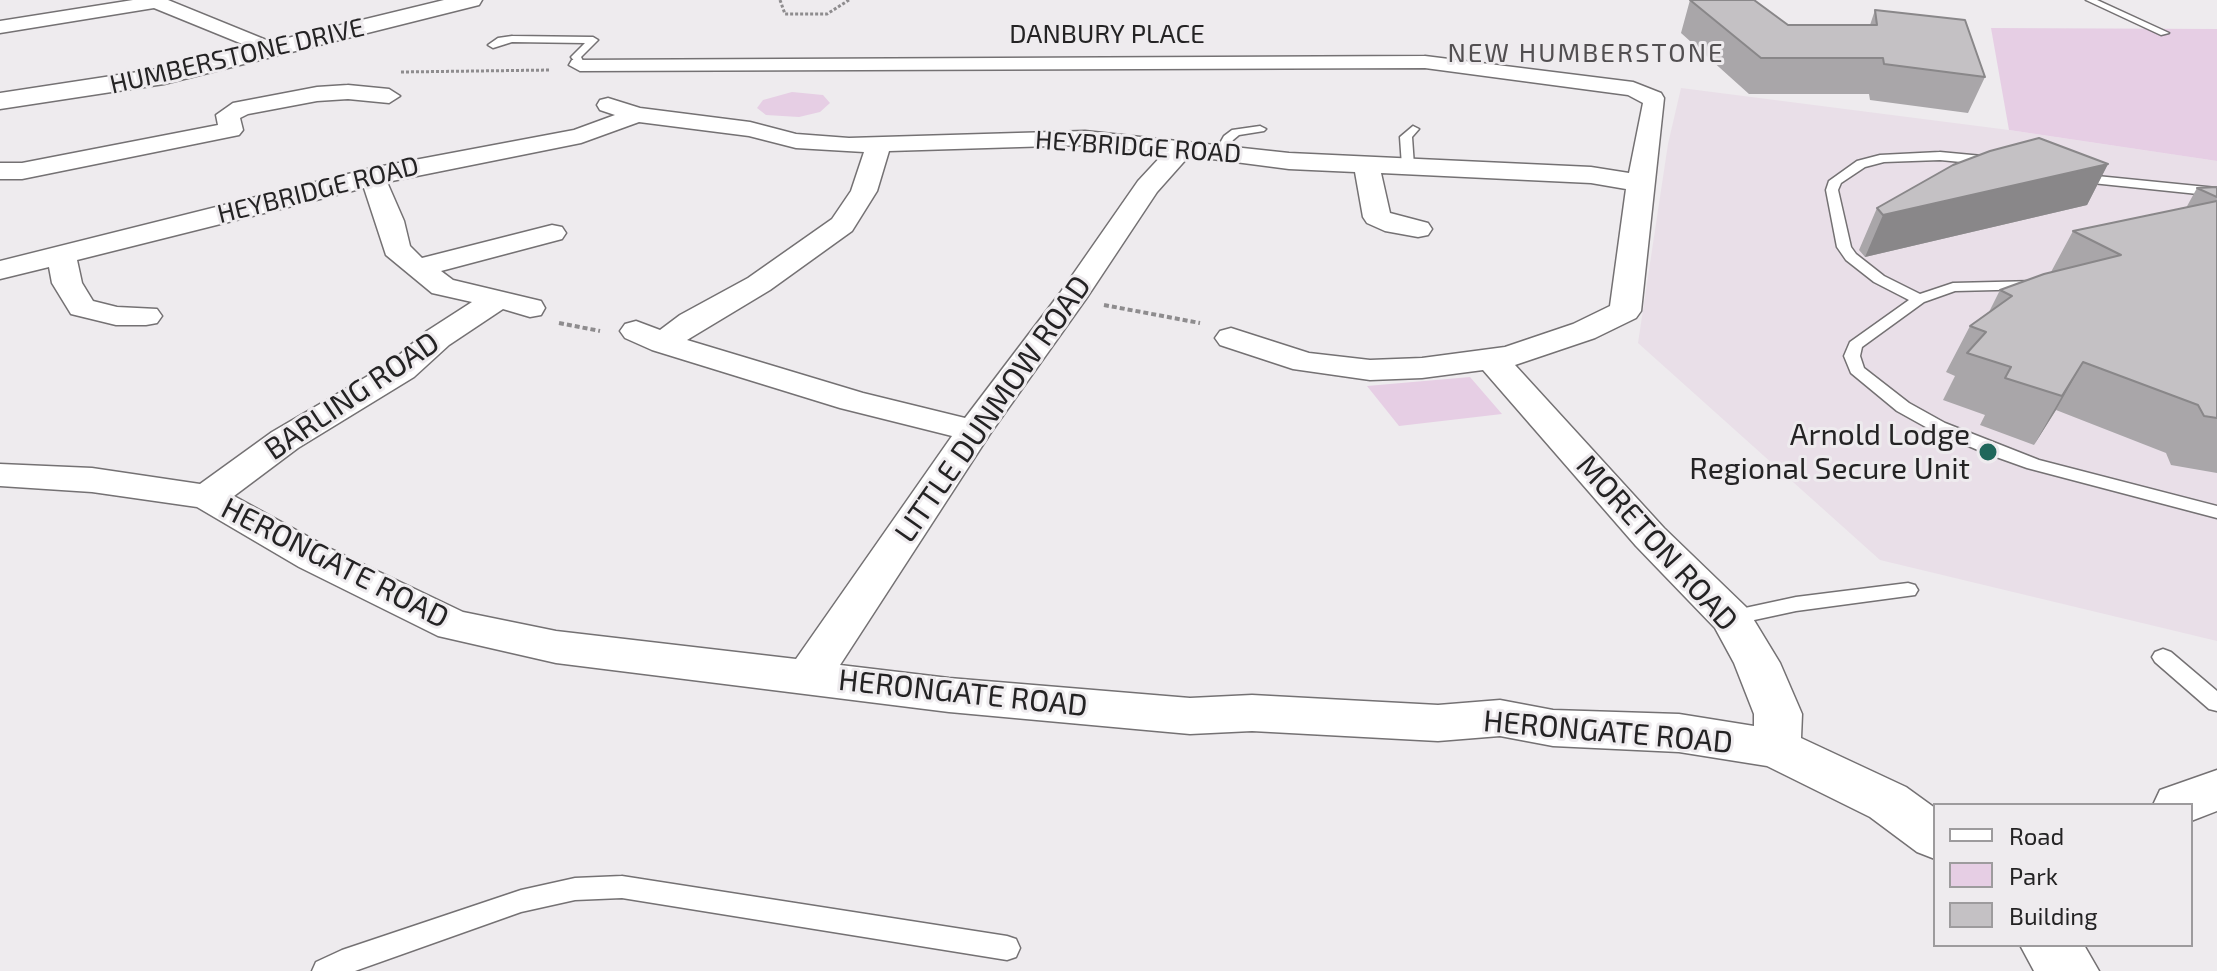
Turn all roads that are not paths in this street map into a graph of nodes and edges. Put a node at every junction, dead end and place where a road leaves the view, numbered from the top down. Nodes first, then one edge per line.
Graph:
1 (471, 0) edge
2 (2090, 0) edge
3 (153, 1) edge
4 (0, 27) edge
5 (2164, 33) dead end
6 (493, 45) dead end
7 (274, 50) junction
8 (580, 65) joint
9 (389, 96) dead end
10 (0, 101) edge
11 (608, 105) dead end
12 (637, 115) junction
13 (1260, 129) dead end
14 (1413, 129) dead end
15 (879, 145) junction
16 (1183, 147) junction
17 (1221, 152) junction
18 (2008, 163) edge
19 (1366, 165) junction
20 (1408, 166) junction
21 (0, 171) edge
22 (2063, 175) edge
23 (372, 176) junction
24 (1640, 183) junction
25 (2217, 192) edge
26 (1418, 229) dead end
27 (552, 233) dead end
28 (61, 254) junction
29 (419, 268) junction
30 (0, 270) edge
31 (2060, 285) edge
32 (1919, 299) junction
33 (146, 316) dead end
34 (1231, 338) road end
35 (1493, 360) junction
36 (974, 431) junction
37 (0, 475) edge
38 (207, 497) junction
39 (2217, 512) edge
40 (1908, 590) dead end
41 (1731, 618) junction
42 (2163, 657) dead end
43 (809, 676) junction
44 (2217, 703) edge
45 (1776, 748) junction
46 (2217, 790) edge
47 (2183, 803) edge
48 (1933, 836) edge
49 (2050, 947) edge
50 (1007, 948) dead end
51 (326, 971) edge
52 (2070, 971) edge

1 - 7 street, HUMBERSTONE DRIVE
2 - 5 lane
3 - 4 street
3 - 7 street
6 - 8 lane
7 - 10 street, HUMBERSTONE DRIVE
8 - 24 street, DANBURY PLACE
9 - 21 street
11 - 12 street, HEYBRIDGE ROAD
12 - 15 street, HEYBRIDGE ROAD
12 - 23 street, HEYBRIDGE ROAD
13 - 17 lane
14 - 20 lane
15 - 16 street, HEYBRIDGE ROAD
15 - 36 street
16 - 17 street, HEYBRIDGE ROAD
16 - 36 street, LITTLE DUNMOW ROAD
17 - 19 street, HEYBRIDGE ROAD
18 - 32 lane
19 - 20 street, HEYBRIDGE ROAD
19 - 26 street
20 - 24 street, HEYBRIDGE ROAD
22 - 25 lane
23 - 28 street, HEYBRIDGE ROAD
23 - 29 street, BARLING ROAD
24 - 35 street
27 - 29 street
28 - 30 street, HEYBRIDGE ROAD
28 - 33 street
29 - 38 street, BARLING ROAD
31 - 32 lane
32 - 39 lane
34 - 35 street
35 - 41 street, MORETON ROAD
36 - 43 street, LITTLE DUNMOW ROAD
37 - 38 street, HERONGATE ROAD
38 - 43 street, HERONGATE ROAD
40 - 41 lane
41 - 45 street, MORETON ROAD
42 - 44 lane
43 - 45 street, HERONGATE ROAD
45 - 48 street, HERONGATE ROAD
46 - 47 street
49 - 52 street
50 - 51 lane

